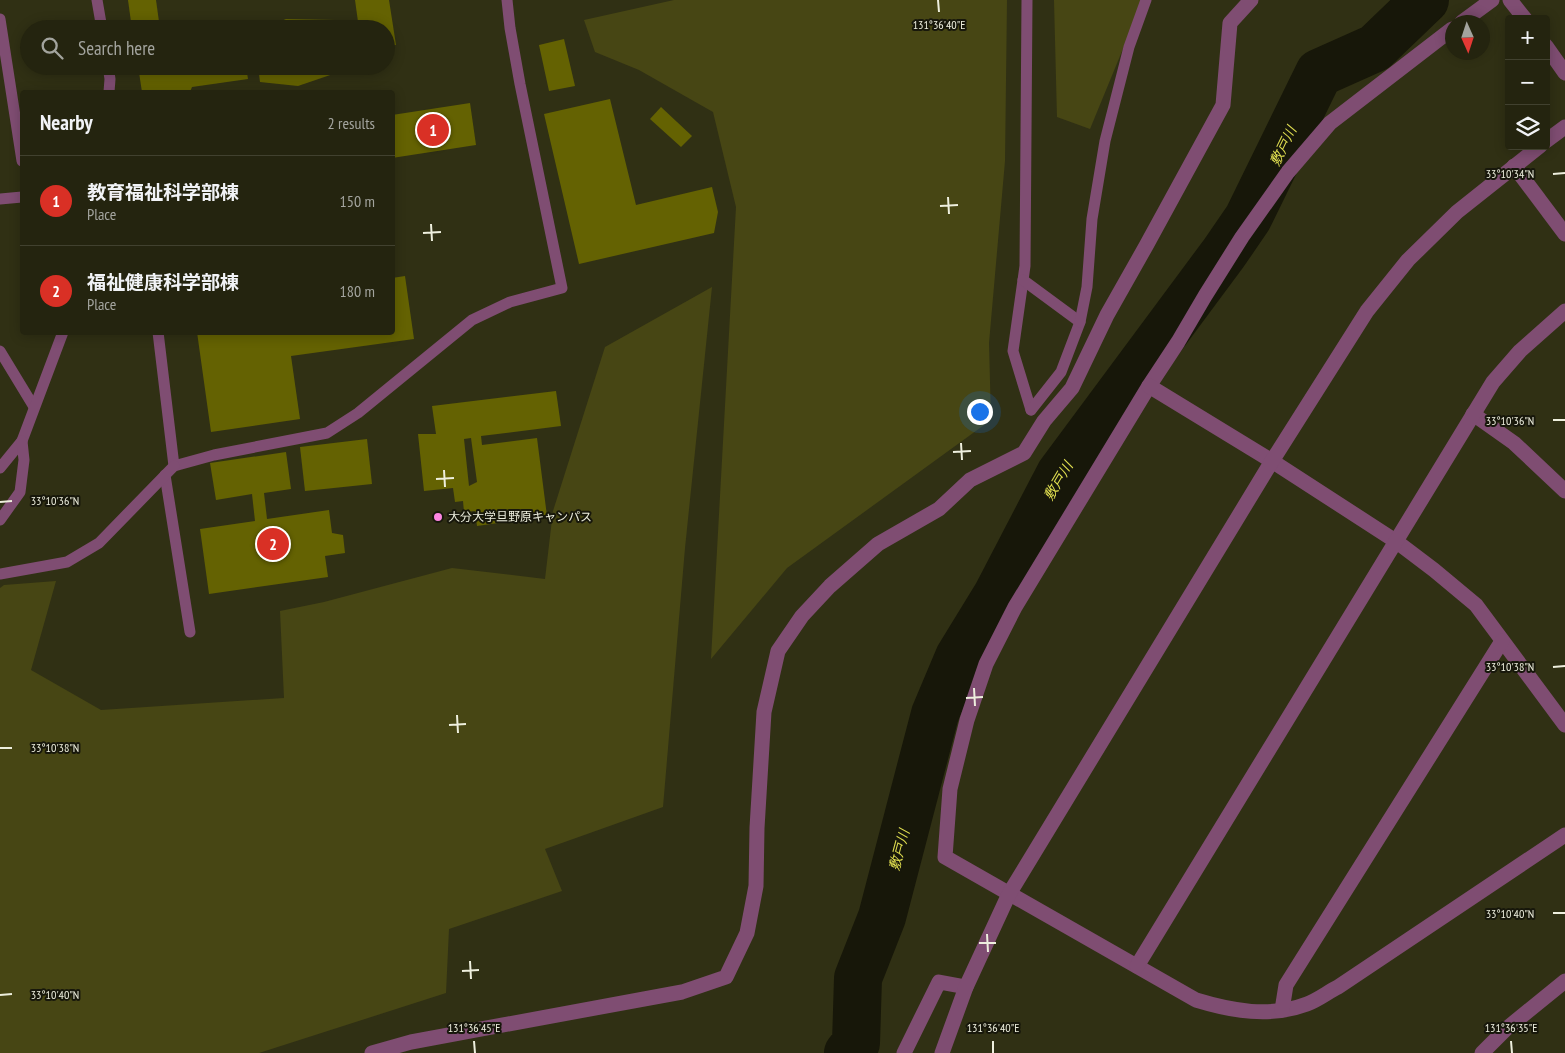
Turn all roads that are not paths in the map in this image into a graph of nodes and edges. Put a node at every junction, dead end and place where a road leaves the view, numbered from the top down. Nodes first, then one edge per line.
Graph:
1 (96, 0) edge
2 (507, 0) edge
3 (1027, 0) edge
4 (1146, 0) edge
5 (1251, 0) edge
6 (1492, 0) edge
7 (1510, 0) edge
8 (1472, 15) edge
9 (1522, 15) edge
10 (0, 19) edge
11 (100, 20) edge
12 (1445, 34) edge
13 (1550, 52) edge
14 (1565, 73) edge
15 (109, 75) edge
16 (109, 90) edge
17 (1565, 127) edge
18 (1550, 138) edge
19 (20, 148) edge
20 (1535, 150) edge
21 (1514, 166) junction
22 (20, 197) edge
23 (0, 199) edge
24 (1565, 234) edge
25 (1023, 280) junction
26 (1565, 311) edge
27 (1080, 322) junction
28 (62, 335) edge
29 (158, 335) edge
30 (0, 351) edge
31 (1149, 386) junction
32 (34, 407) junction
33 (1473, 414) junction
34 (22, 441) junction
35 (1272, 461) junction
36 (174, 466) junction
37 (0, 468) edge
38 (165, 475) junction
39 (1565, 491) edge
40 (0, 520) edge
41 (1397, 542) junction
42 (0, 574) edge
43 (190, 632) dead end
44 (1502, 640) junction
45 (1565, 725) edge
46 (1565, 835) edge
47 (1008, 894) junction
48 (1137, 966) junction
49 (1565, 981) edge
50 (966, 987) junction
51 (1282, 1010) junction
52 (372, 1053) edge
53 (904, 1053) edge
54 (942, 1053) edge
55 (1482, 1053) edge

1 - 11 lane
2 - 36 lane
3 - 25 lane
4 - 27 lane
5 - 52 street
6 - 8 street
7 - 9 street
10 - 19 lane
12 - 31 street
13 - 14 street
15 - 16 lane
17 - 18 street
20 - 21 street
21 - 24 street
21 - 35 street
22 - 23 lane
25 - 27 lane
25 - 27 lane
26 - 33 street
28 - 32 lane
29 - 36 lane
30 - 32 lane
31 - 35 street
31 - 47 street
32 - 34 lane
33 - 39 street
33 - 41 street
34 - 37 lane
34 - 40 lane
35 - 41 street
35 - 47 street
36 - 38 lane
38 - 42 lane
38 - 43 lane
41 - 44 street
41 - 48 street
44 - 45 street
44 - 51 street
46 - 51 street
47 - 48 street
47 - 50 street
48 - 51 street
49 - 55 street
50 - 53 street
50 - 54 street

